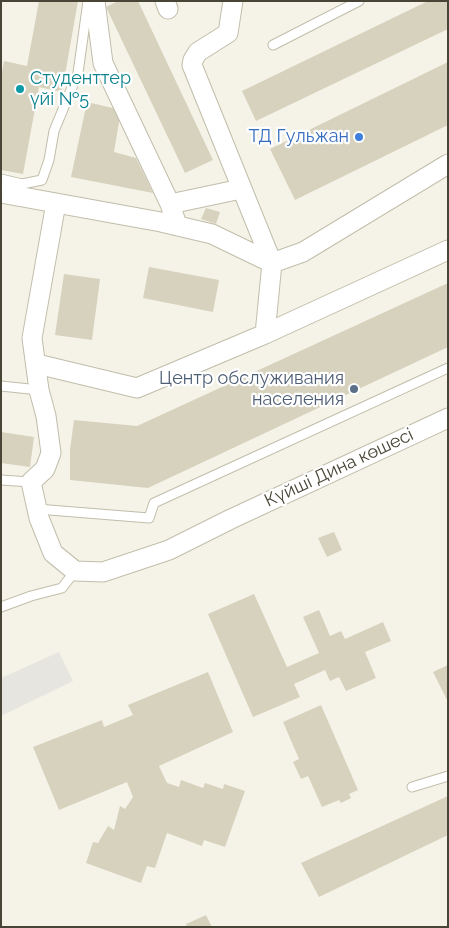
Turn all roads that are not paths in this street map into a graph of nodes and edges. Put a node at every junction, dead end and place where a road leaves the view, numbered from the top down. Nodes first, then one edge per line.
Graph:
1 (88, 1) edge
2 (95, 1) edge
3 (233, 1) edge
4 (359, 1) edge
5 (273, 45) dead end
6 (448, 164) edge
7 (1, 179) edge
8 (241, 188) junction
9 (1, 194) edge
10 (56, 203) junction
11 (170, 204) junction
12 (177, 225) junction
13 (448, 250) edge
14 (272, 263) junction
15 (264, 334) junction
16 (37, 364) junction
17 (448, 368) edge
18 (1, 386) edge
19 (39, 390) junction
20 (448, 418) edge
21 (1, 480) edge
22 (31, 482) junction
23 (37, 509) junction
24 (75, 571) junction
25 (1, 608) edge
26 (448, 776) edge
27 (412, 787) dead end

1 - 7 lane
2 - 11 street
3 - 8 street
4 - 5 lane
6 - 14 street
8 - 11 street
8 - 14 street
9 - 10 street
10 - 12 street
10 - 16 street
11 - 12 street
12 - 14 street
13 - 15 street
14 - 15 street
15 - 16 street
16 - 19 street
17 - 23 lane
18 - 19 lane
19 - 22 street
20 - 24 street, Күйші Дина көшесі
21 - 22 lane
22 - 23 street
23 - 24 street
24 - 25 lane
26 - 27 lane

